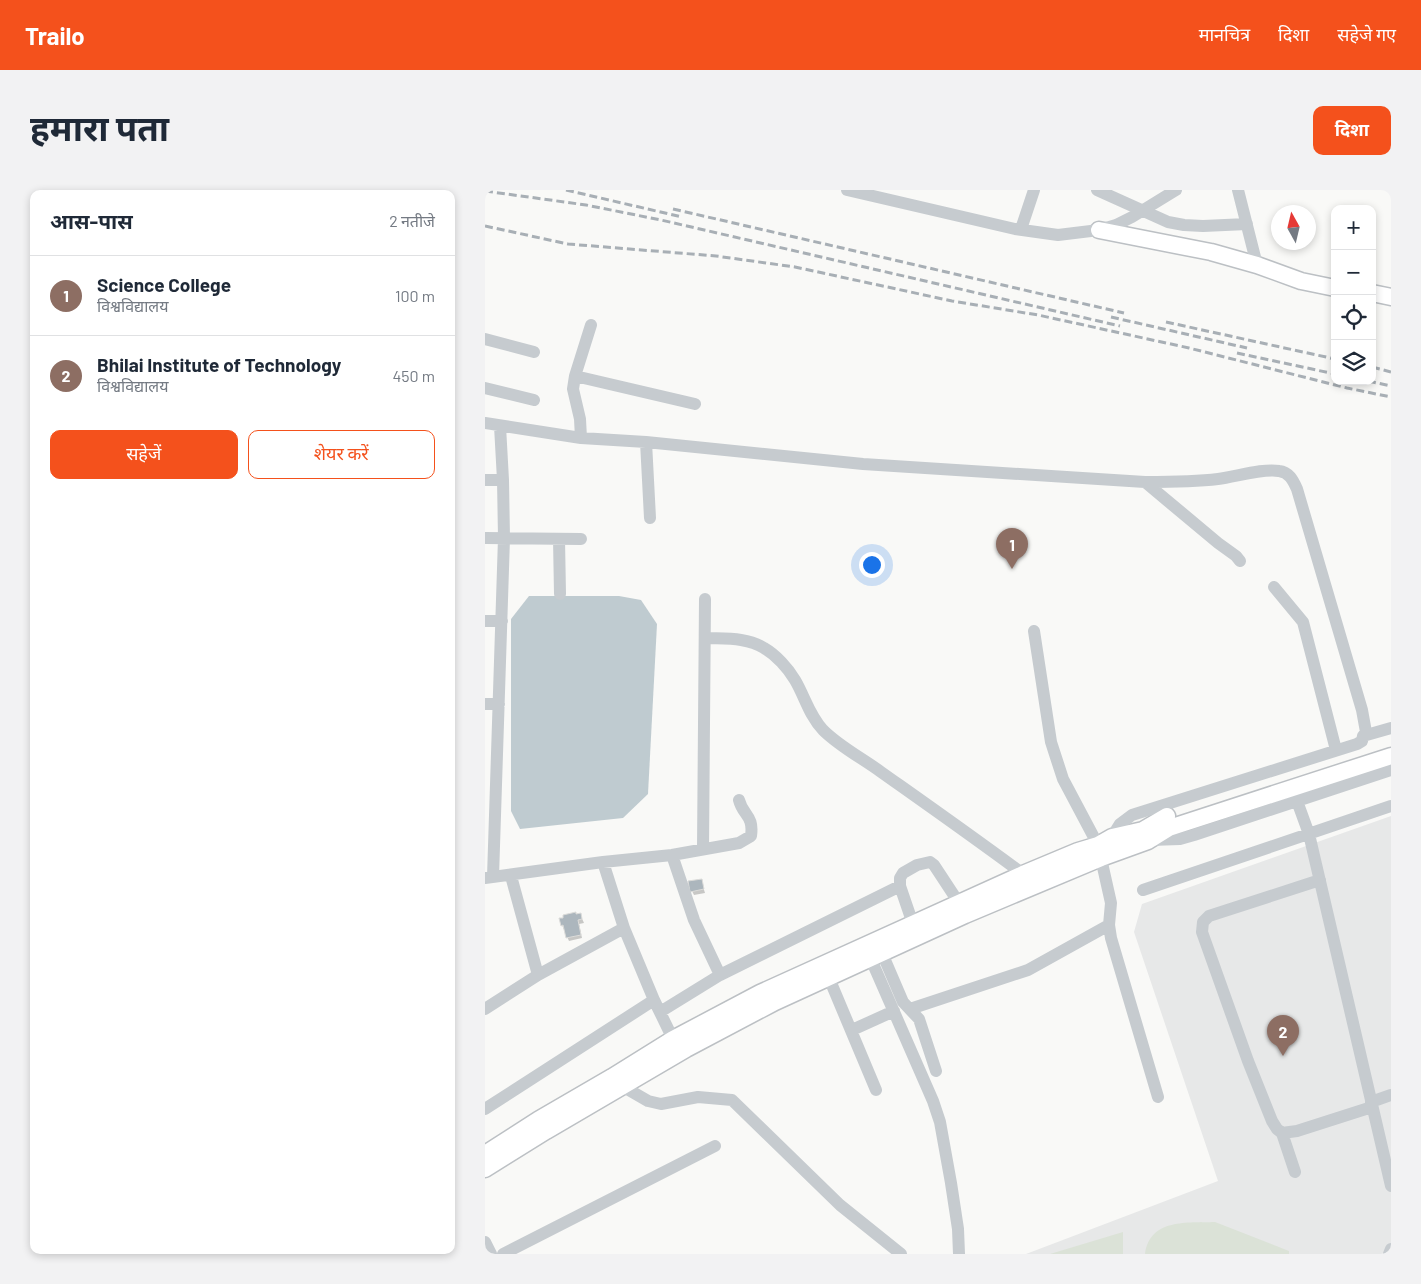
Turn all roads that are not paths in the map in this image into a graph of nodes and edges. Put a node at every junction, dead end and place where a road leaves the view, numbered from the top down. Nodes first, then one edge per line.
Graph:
1 (847, 190) edge
2 (1033, 190) edge
3 (1097, 190) edge
4 (1177, 190) edge
5 (1238, 190) edge
6 (891, 195) edge
7 (1142, 210) junction
8 (1247, 224) junction
9 (1021, 229) junction
10 (1099, 230) junction
11 (1257, 265) junction
12 (1331, 287) edge
13 (1376, 294) edge
14 (1391, 297) edge
15 (591, 325) dead end
16 (485, 338) edge
17 (534, 352) dead end
18 (575, 376) junction
19 (485, 388) edge
20 (534, 400) dead end
21 (695, 404) dead end
22 (485, 423) edge
23 (499, 426) junction
24 (581, 438) junction
25 (646, 442) junction
26 (485, 480) edge
27 (503, 480) junction
28 (1145, 482) junction
29 (650, 518) dead end
30 (485, 538) edge
31 (504, 538) junction
32 (559, 539) junction
33 (581, 539) dead end
34 (1240, 561) dead end
35 (1274, 587) dead end
36 (560, 594) dead end
37 (705, 599) dead end
38 (485, 621) edge
39 (502, 621) junction
40 (1034, 631) dead end
41 (705, 638) junction
42 (485, 704) edge
43 (499, 704) junction
44 (1391, 728) edge
45 (1363, 736) junction
46 (1391, 746) edge
47 (1336, 750) junction
48 (1391, 756) edge
49 (1391, 770) edge
50 (739, 800) dead end
51 (1297, 801) junction
52 (1391, 806) edge
53 (1167, 822) junction
54 (1309, 834) junction
55 (1148, 840) junction
56 (1104, 847) junction
57 (703, 849) junction
58 (672, 855) junction
59 (603, 862) junction
60 (1023, 874) junction
61 (511, 876) junction
62 (489, 878) edge
63 (1319, 880) junction
64 (900, 886) junction
65 (1143, 890) dead end
66 (959, 903) junction
67 (913, 924) junction
68 (1109, 925) junction
69 (624, 928) junction
70 (876, 955) junction
71 (538, 975) junction
72 (720, 975) junction
73 (829, 978) junction
74 (654, 1000) junction
75 (485, 1009) edge
76 (910, 1009) junction
77 (894, 1011) junction
78 (660, 1012) junction
79 (852, 1030) junction
80 (673, 1040) junction
81 (936, 1071) dead end
82 (623, 1086) junction
83 (876, 1090) dead end
84 (1391, 1095) edge
85 (1158, 1097) dead end
86 (1372, 1104) junction
87 (485, 1109) edge
88 (1282, 1133) junction
89 (715, 1146) dead end
90 (485, 1154) edge
91 (485, 1169) edge
92 (1295, 1172) dead end
93 (1391, 1186) edge
94 (485, 1242) edge
95 (1391, 1249) edge
96 (491, 1254) edge
97 (503, 1254) edge
98 (901, 1254) edge
99 (959, 1254) edge
100 (1389, 1254) edge

1 - 6 street
2 - 9 street
3 - 7 street
4 - 7 street
5 - 8 street
6 - 9 street
7 - 8 street
7 - 10 street
8 - 11 street
9 - 10 street
10 - 11 main road
11 - 12 main road
13 - 14 main road
15 - 18 street
16 - 17 street
18 - 21 street
18 - 24 street
19 - 20 street
22 - 23 street
23 - 24 street
23 - 27 street
24 - 25 street
25 - 28 street
25 - 29 street
26 - 27 street
27 - 31 street
28 - 34 street
28 - 45 street
30 - 31 street
31 - 32 street
31 - 39 street
32 - 33 street
32 - 36 street
35 - 47 street
37 - 41 street
38 - 39 street
39 - 43 street
40 - 56 street
41 - 57 street
41 - 60 street
42 - 43 street
43 - 62 street
44 - 45 street
45 - 47 street
46 - 53 main road
47 - 56 street
48 - 53 main road
49 - 51 street
50 - 57 street
51 - 54 street
51 - 55 street
52 - 54 street
53 - 55 main road
53 - 56 main road
54 - 63 street
54 - 65 street
55 - 56 main road
56 - 60 main road
56 - 68 street
56 - 70 main road
57 - 58 street
58 - 59 street
58 - 72 street
59 - 61 street
59 - 69 street
60 - 66 main road
61 - 62 street
61 - 71 street
63 - 86 street
63 - 88 street
64 - 66 street
64 - 67 street
64 - 72 street
66 - 67 main road
67 - 80 main road
68 - 76 street
68 - 85 street
69 - 71 street
69 - 74 street
70 - 73 main road
70 - 76 street
70 - 77 street
71 - 75 street
72 - 78 street
73 - 79 street
73 - 82 main road
74 - 78 street
74 - 87 street
76 - 81 street
77 - 79 street
77 - 99 street
78 - 80 street
79 - 83 street
80 - 90 main road
82 - 91 main road
82 - 98 street
84 - 86 street
86 - 88 street
86 - 93 street
88 - 92 street
89 - 97 street
94 - 96 street
95 - 100 street

